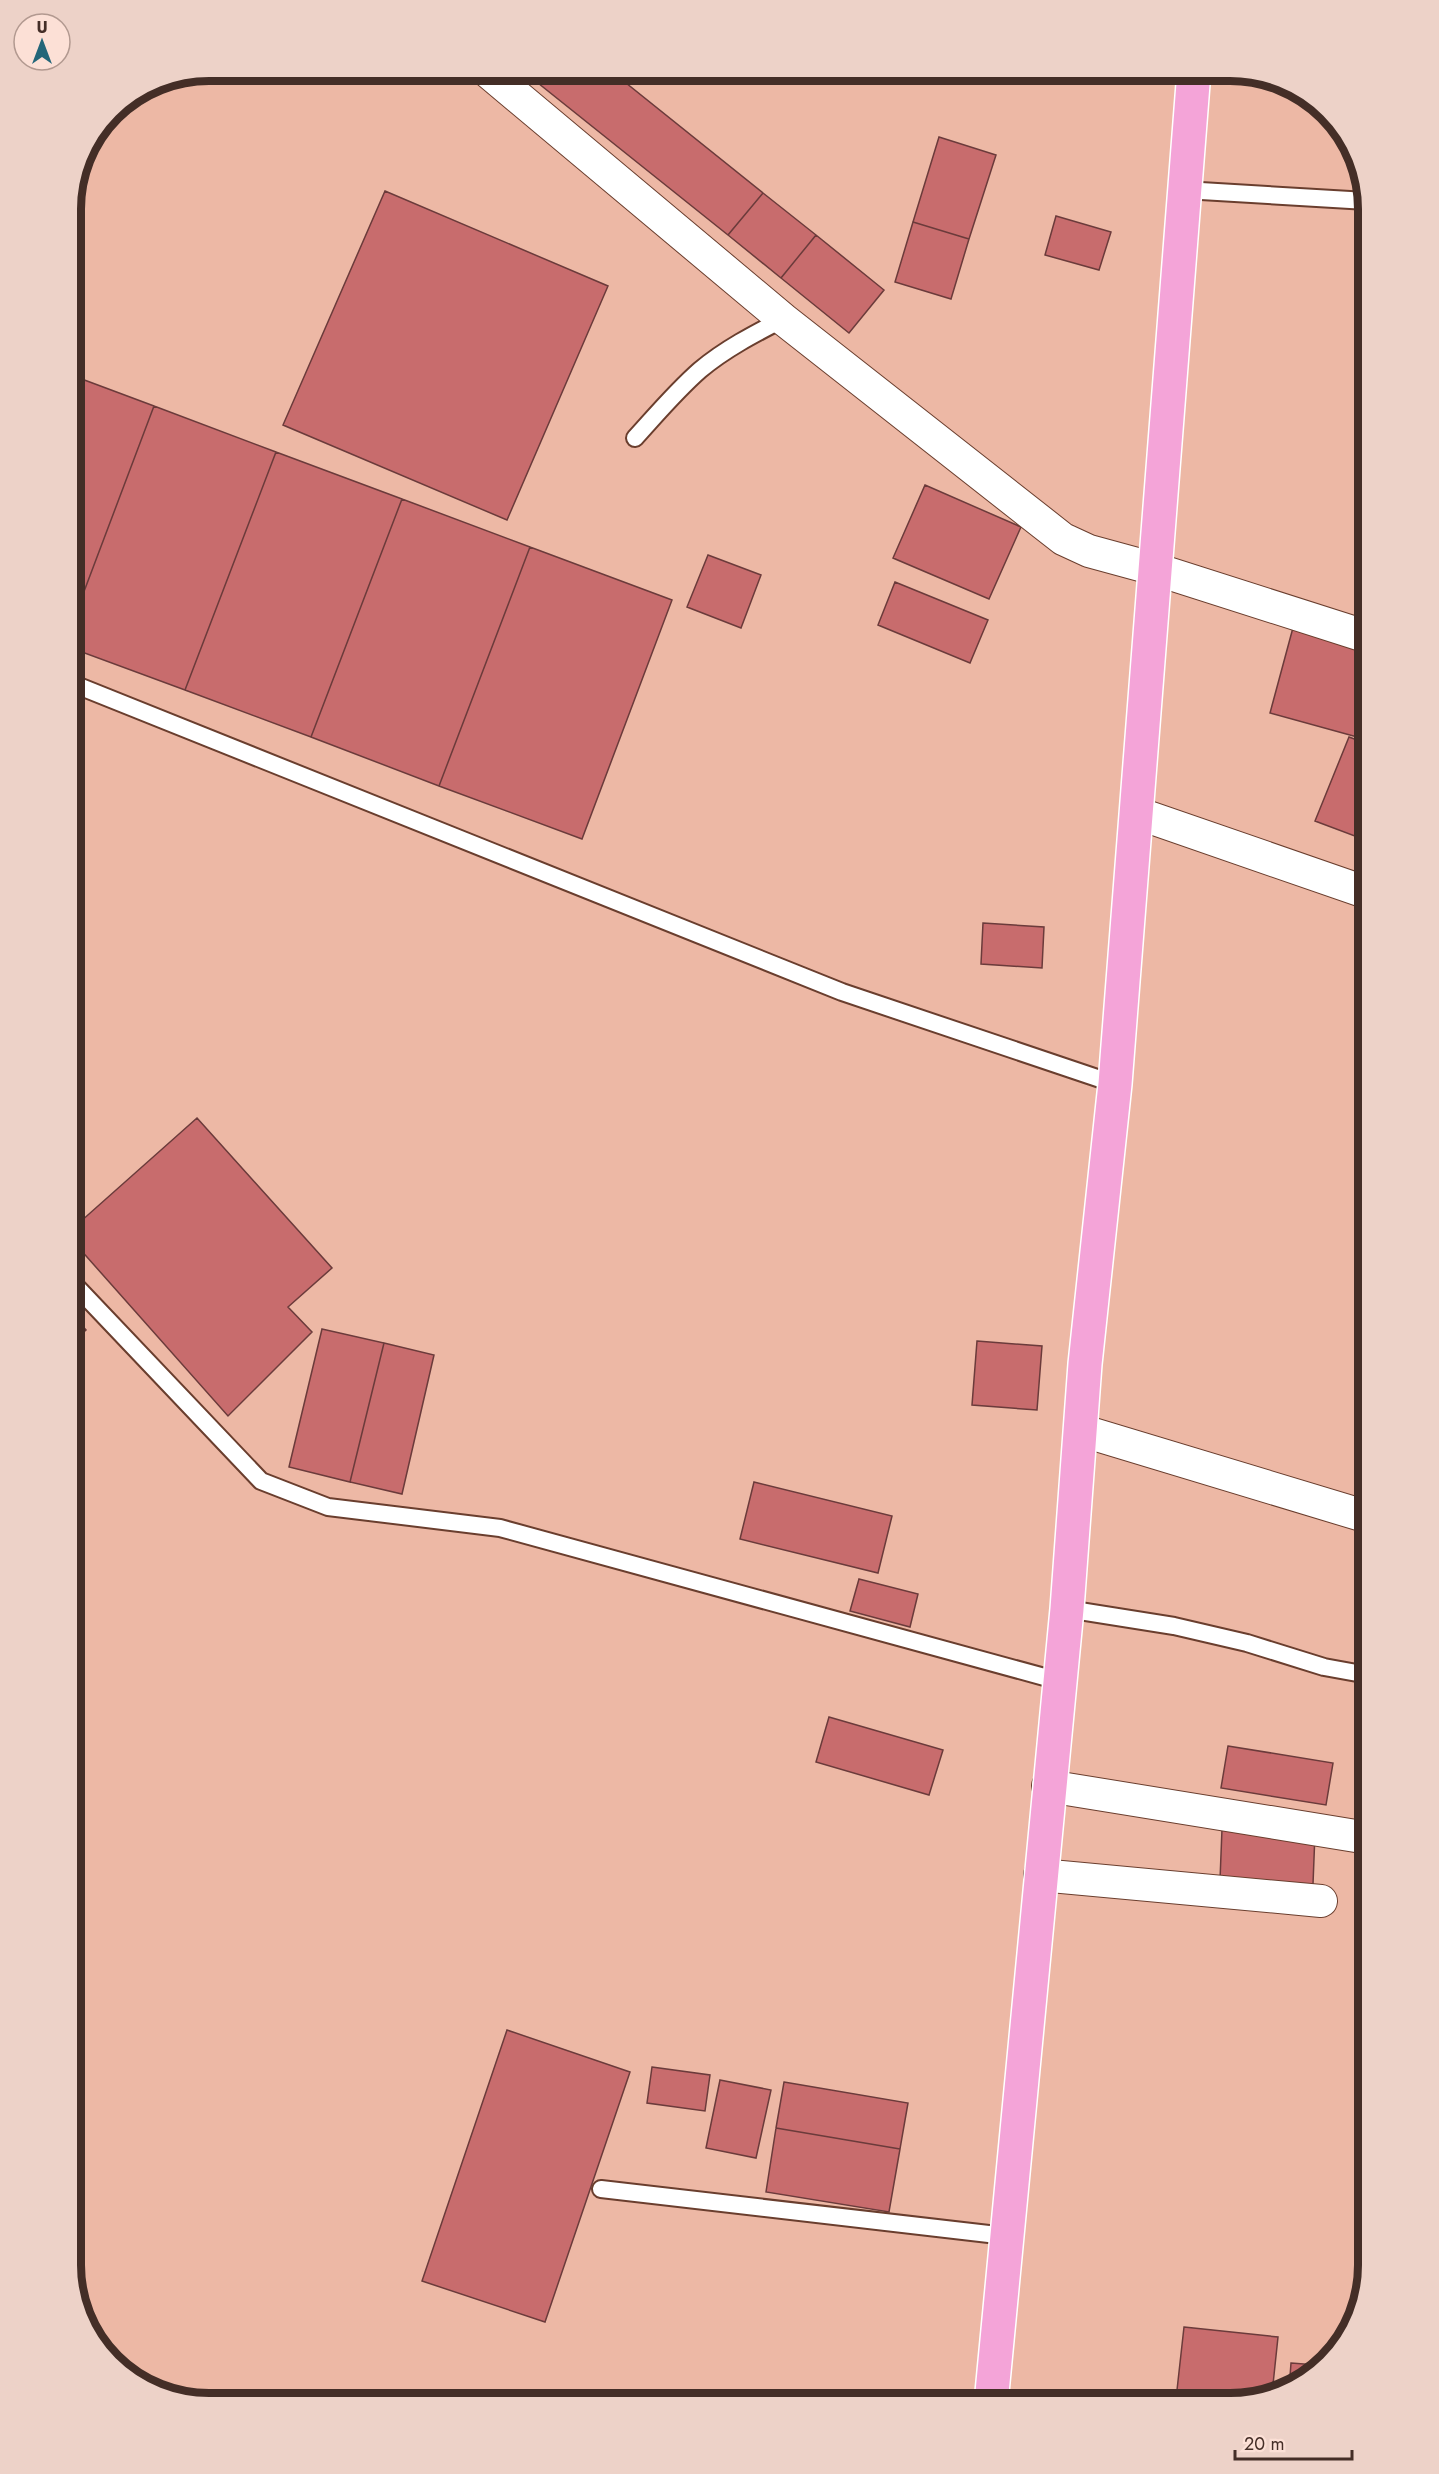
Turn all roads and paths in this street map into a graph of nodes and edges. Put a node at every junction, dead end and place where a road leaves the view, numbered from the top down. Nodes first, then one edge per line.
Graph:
1 (499, 81) edge
2 (1193, 81) edge
3 (1184, 190) junction
4 (1357, 200) edge
5 (783, 319) junction
6 (635, 438) dead end
7 (1155, 569) junction
8 (1358, 634) edge
9 (81, 686) edge
10 (1137, 813) junction
11 (1358, 890) edge
12 (1115, 1084) junction
13 (81, 1292) edge
14 (1080, 1430) junction
15 (1358, 1514) edge
16 (1067, 1609) junction
17 (1358, 1673) edge
18 (1059, 1681) junction
19 (1048, 1786) junction
20 (1358, 1836) edge
21 (1040, 1875) junction
22 (1321, 1901) dead end
23 (601, 2189) dead end
24 (1006, 2236) junction
25 (992, 2393) edge

1 - 5 street
2 - 3 highway
3 - 4 lane
3 - 7 highway
5 - 6 lane
5 - 7 street
7 - 8 street
7 - 10 highway
9 - 12 lane
10 - 11 street
10 - 12 highway
12 - 14 highway
13 - 18 lane
14 - 15 street
14 - 16 highway
16 - 17 lane
16 - 18 highway
18 - 19 highway
19 - 20 street
19 - 21 highway
21 - 22 street
21 - 24 highway
23 - 24 lane
24 - 25 highway

